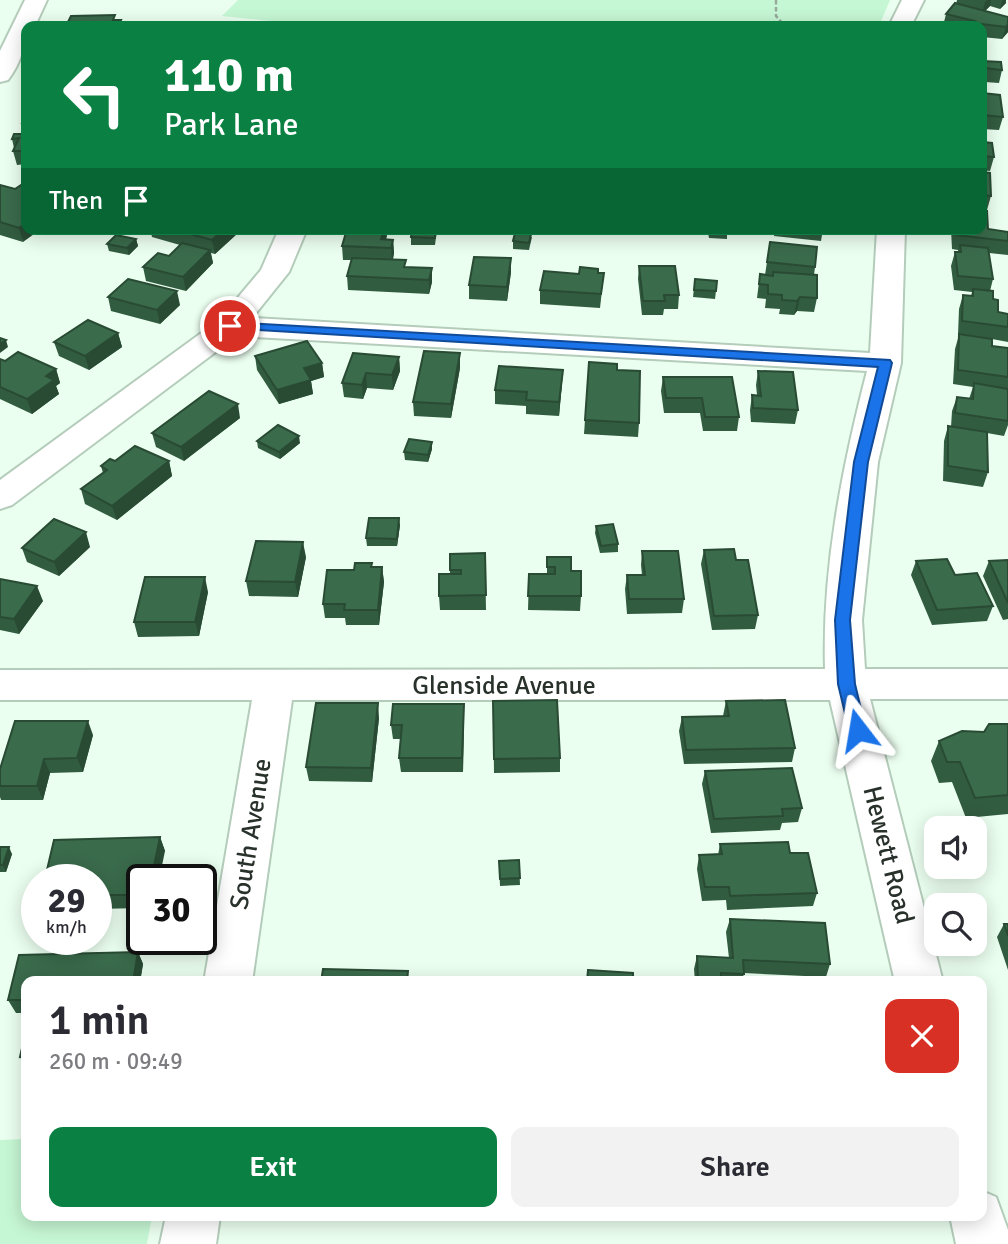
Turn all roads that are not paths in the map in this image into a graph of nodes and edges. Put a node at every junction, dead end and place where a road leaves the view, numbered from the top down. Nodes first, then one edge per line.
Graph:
1 (36, 0) edge
2 (913, 0) edge
3 (23, 21) edge
4 (902, 21) edge
5 (21, 24) edge
6 (7, 47) edge
7 (0, 75) edge
8 (290, 235) edge
9 (891, 235) edge
10 (230, 326) junction
11 (886, 363) junction
12 (0, 497) edge
13 (846, 684) junction
14 (1008, 684) edge
15 (0, 685) edge
16 (274, 687) junction
17 (229, 976) edge
18 (918, 976) edge
19 (192, 1221) edge
20 (978, 1221) edge
21 (188, 1244) edge
22 (984, 1244) edge

1 - 3 street
2 - 4 street
5 - 6 street
6 - 7 street
8 - 10 street
9 - 11 street, Hewett Road
10 - 11 street
10 - 12 street
11 - 13 street, Hewett Road
13 - 14 street, Glenside Avenue
13 - 16 street, Glenside Avenue
13 - 18 street, Hewett Road
15 - 16 street, Glenside Avenue
16 - 17 street, South Avenue
19 - 21 street
20 - 22 street

